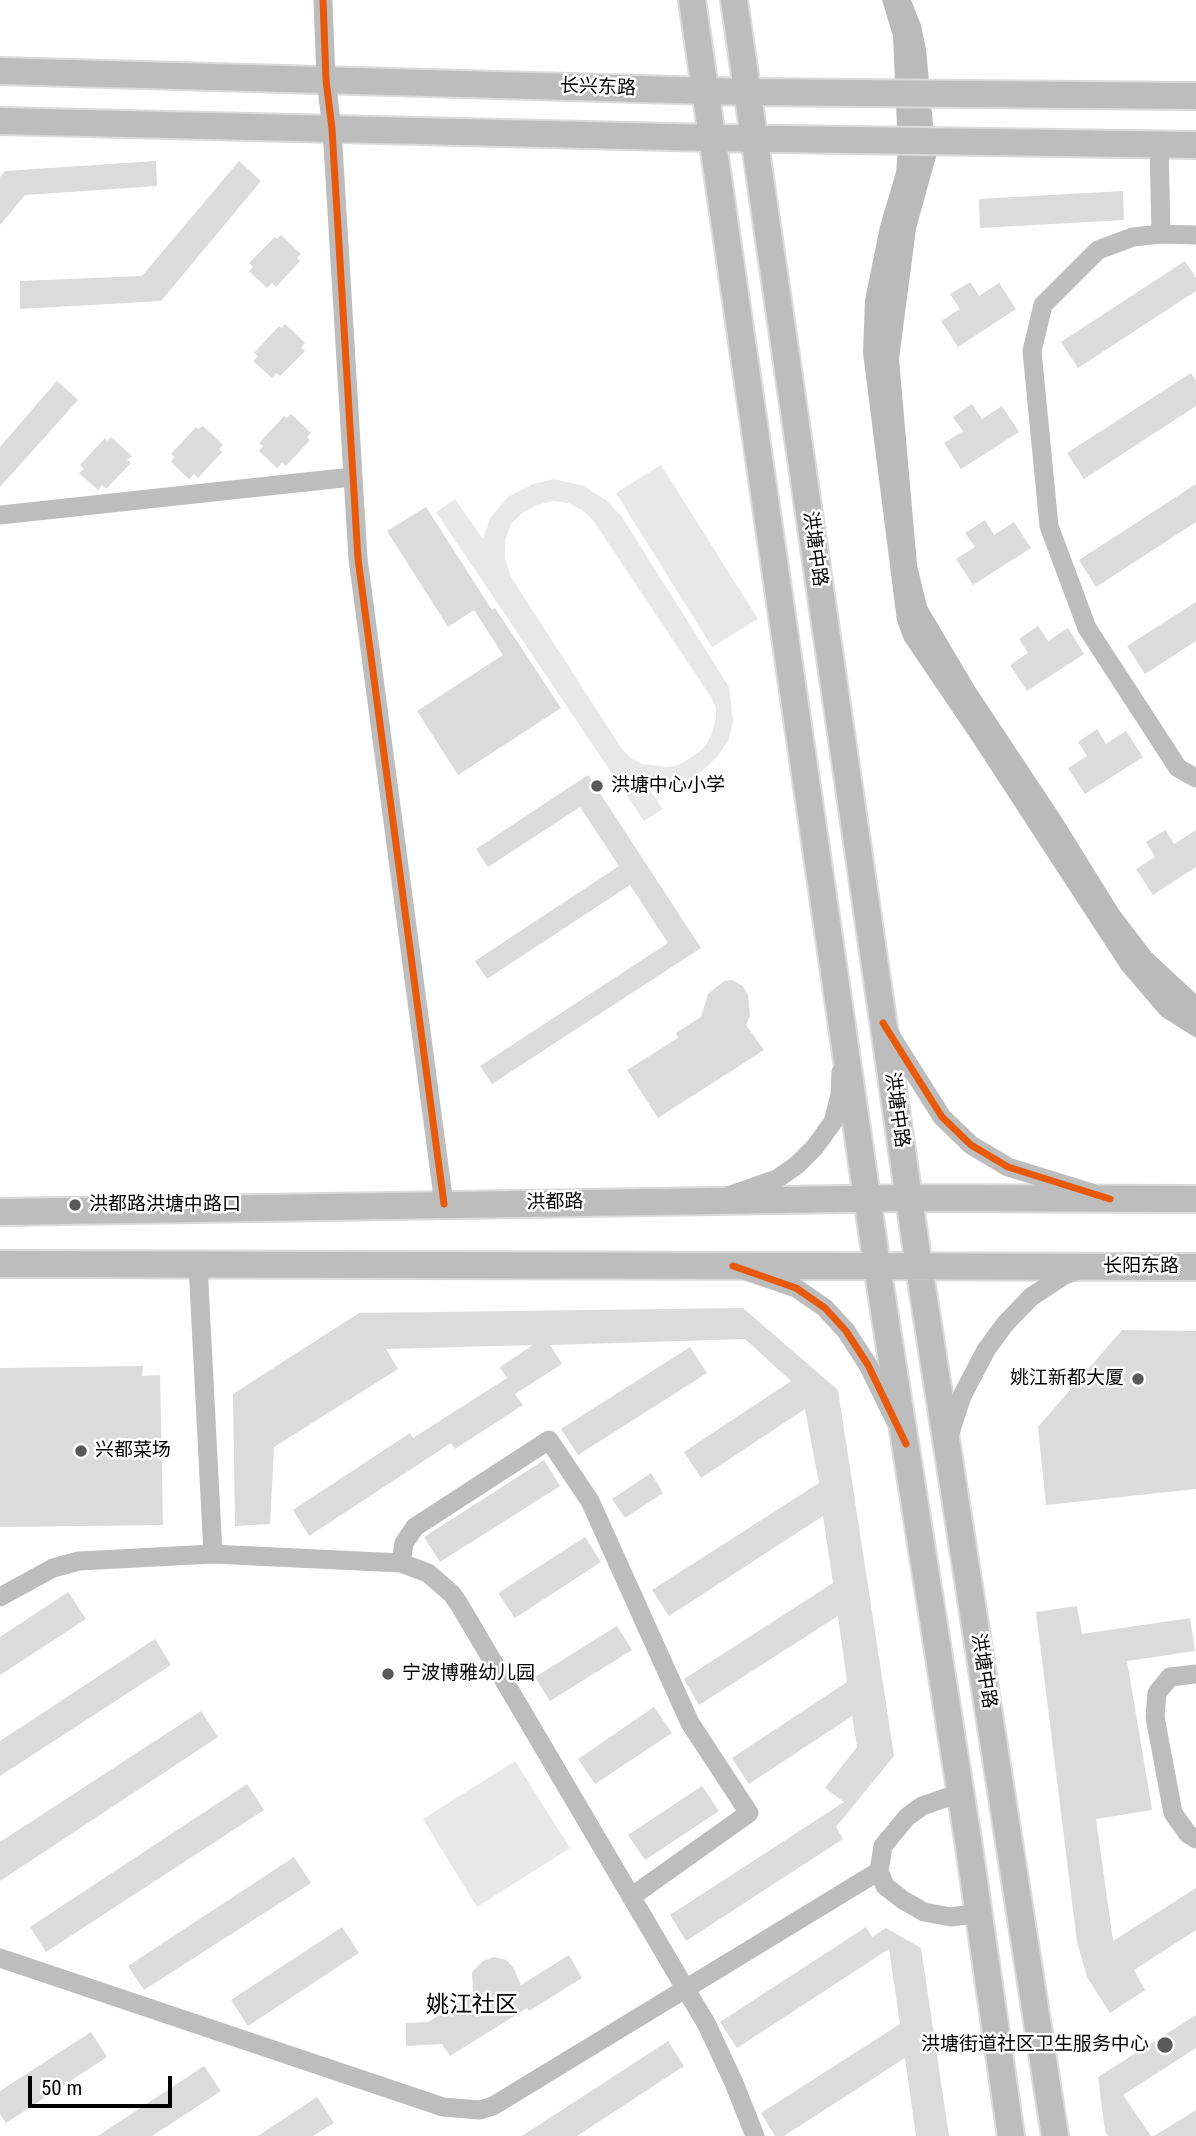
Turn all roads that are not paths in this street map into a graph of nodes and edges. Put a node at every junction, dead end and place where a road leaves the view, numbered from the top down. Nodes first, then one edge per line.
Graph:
1 (323, 0) edge
2 (692, 0) edge
3 (734, 0) edge
4 (0, 71) edge
5 (326, 80) junction
6 (705, 91) junction
7 (747, 92) junction
8 (1196, 96) edge
9 (0, 121) edge
10 (332, 129) junction
11 (712, 138) junction
12 (754, 139) junction
13 (1159, 144) junction
14 (1196, 145) edge
15 (1161, 234) junction
16 (1196, 235) edge
17 (352, 477) junction
18 (0, 514) edge
19 (1196, 778) edge
20 (883, 1023) junction
21 (843, 1033) junction
22 (867, 1198) junction
23 (909, 1198) junction
24 (1110, 1199) junction
25 (1196, 1199) edge
26 (711, 1200) junction
27 (444, 1204) junction
28 (0, 1212) edge
29 (0, 1264) edge
30 (198, 1265) junction
31 (733, 1266) junction
32 (877, 1266) junction
33 (919, 1267) junction
34 (1085, 1267) junction
35 (1196, 1267) edge
36 (906, 1444) junction
37 (947, 1444) junction
38 (214, 1554) junction
39 (401, 1563) junction
40 (0, 1597) edge
41 (1196, 1674) edge
42 (961, 1793) junction
43 (1196, 1839) edge
44 (879, 1871) junction
45 (631, 1897) junction
46 (979, 1913) junction
47 (0, 1958) edge
48 (685, 1988) junction
49 (755, 2136) edge
50 (1011, 2136) edge
51 (1055, 2136) edge

1 - 5 street
2 - 6 main road
3 - 7 main road, 洪塘中路
4 - 5 main road, 长兴东路
5 - 6 main road, 长兴东路
5 - 10 street
6 - 7 main road, 长兴东路
6 - 11 main road
7 - 8 main road, 长兴东路
7 - 12 main road, 洪塘中路
9 - 10 main road
10 - 11 main road
10 - 17 street
11 - 12 main road
11 - 21 main road
12 - 13 main road
12 - 20 main road, 洪塘中路
13 - 14 main road
13 - 15 street
15 - 16 street
15 - 19 street
17 - 18 street
17 - 27 street
20 - 23 main road, 洪塘中路
20 - 24 street
21 - 22 main road
21 - 26 street
22 - 23 main road, 洪都路
22 - 26 main road, 洪都路
22 - 32 main road
23 - 24 main road, 洪都路
23 - 33 main road, 洪塘中路
24 - 25 main road
26 - 27 main road, 洪都路
27 - 28 main road, 洪都路
29 - 30 main road
30 - 31 main road
30 - 38 street
31 - 32 main road
31 - 36 street
32 - 33 main road
32 - 36 main road
33 - 34 main road
33 - 37 main road, 洪塘中路
34 - 35 main road, 长阳东路
34 - 37 street
36 - 42 main road
37 - 51 main road, 洪塘中路
38 - 39 street
38 - 40 street
39 - 45 street
39 - 45 street
41 - 43 street
42 - 44 street
42 - 46 main road
44 - 46 street
44 - 48 street
45 - 48 street
46 - 50 main road
47 - 48 street
48 - 49 street

